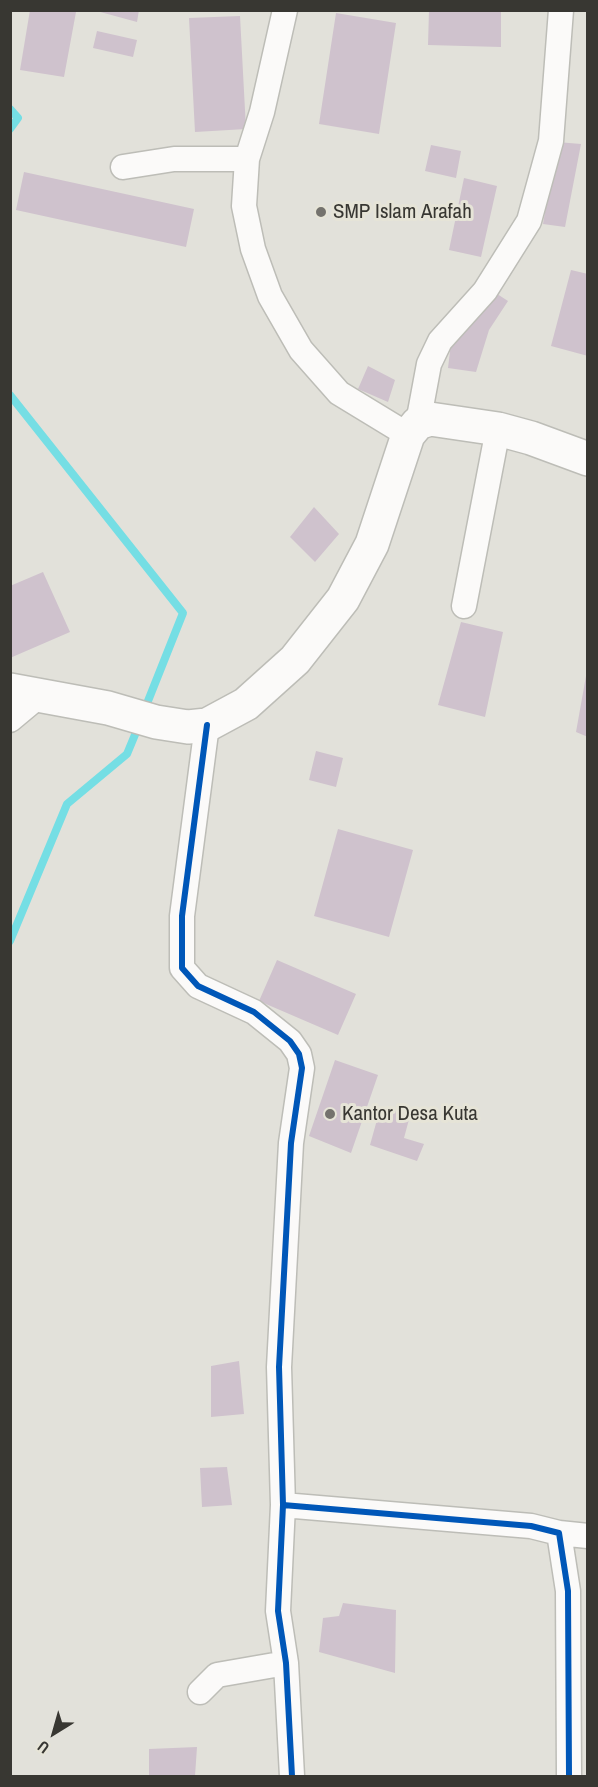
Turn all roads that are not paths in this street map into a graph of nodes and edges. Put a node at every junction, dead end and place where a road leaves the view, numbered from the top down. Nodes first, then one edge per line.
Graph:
1 (285, 10) edge
2 (561, 10) edge
3 (247, 159) junction
4 (123, 166) dead end
5 (413, 429) junction
6 (498, 429) junction
7 (588, 459) edge
8 (464, 606) dead end
9 (25, 693) edge
10 (10, 720) edge
11 (207, 725) junction
12 (283, 1505) junction
13 (559, 1533) junction
14 (588, 1536) edge
15 (286, 1663) junction
16 (200, 1692) dead end
17 (292, 1776) edge
18 (569, 1776) edge

1 - 3 street
2 - 5 street
3 - 4 street
3 - 5 street
5 - 6 main road
5 - 11 main road
6 - 7 main road
6 - 8 street
9 - 10 street
9 - 11 main road
11 - 12 street
12 - 13 street
12 - 15 street
13 - 14 street
13 - 18 street
15 - 16 street
15 - 17 street

